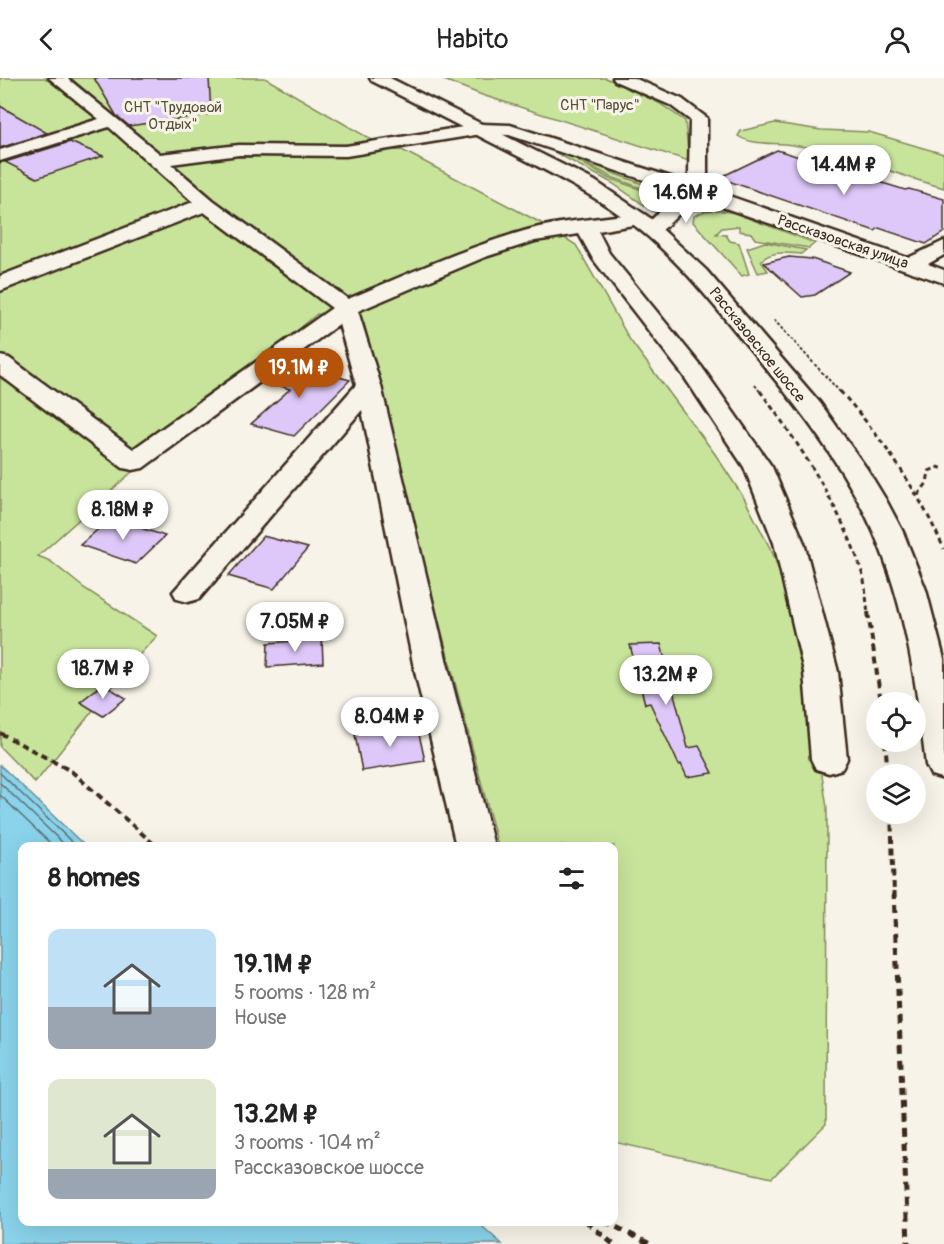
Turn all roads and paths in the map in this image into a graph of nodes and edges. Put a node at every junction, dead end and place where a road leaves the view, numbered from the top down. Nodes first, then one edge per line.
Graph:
1 (57, 78) edge
2 (378, 78) edge
3 (621, 78) edge
4 (112, 121) junction
5 (481, 129) junction
6 (3, 153) edge
7 (157, 160) junction
8 (693, 190) junction
9 (206, 204) junction
10 (645, 224) junction
11 (585, 226) junction
12 (944, 247) edge
13 (910, 265) junction
14 (944, 277) edge
15 (0, 284) edge
16 (346, 308) junction
17 (0, 363) edge
18 (369, 386) junction
19 (944, 469) edge
20 (918, 495) dead end
21 (188, 592) dead end
22 (0, 733) edge
23 (829, 759) dead end
24 (944, 765) edge
25 (891, 824) edge
26 (151, 842) edge
27 (474, 842) edge
28 (592, 1226) edge
29 (614, 1226) edge
30 (613, 1244) edge
31 (650, 1244) edge
32 (908, 1244) edge

1 - 4 main road
2 - 5 main road, Рассказовское шоссе
3 - 8 main road
4 - 6 main road
4 - 7 main road
5 - 7 main road
5 - 8 main road, Рассказовская улица
5 - 10 main road, Рассказовское шоссе
7 - 9 main road
8 - 10 main road
8 - 13 main road, Рассказовская улица
9 - 15 main road
9 - 16 main road
10 - 11 main road
10 - 24 main road, Рассказовское шоссе
11 - 16 main road
11 - 23 main road
12 - 13 main road
13 - 14 main road, Рассказовская улица
16 - 17 main road
16 - 18 main road
18 - 21 main road
18 - 27 main road
19 - 20 path
22 - 26 path
25 - 32 path
28 - 30 path
29 - 31 path

